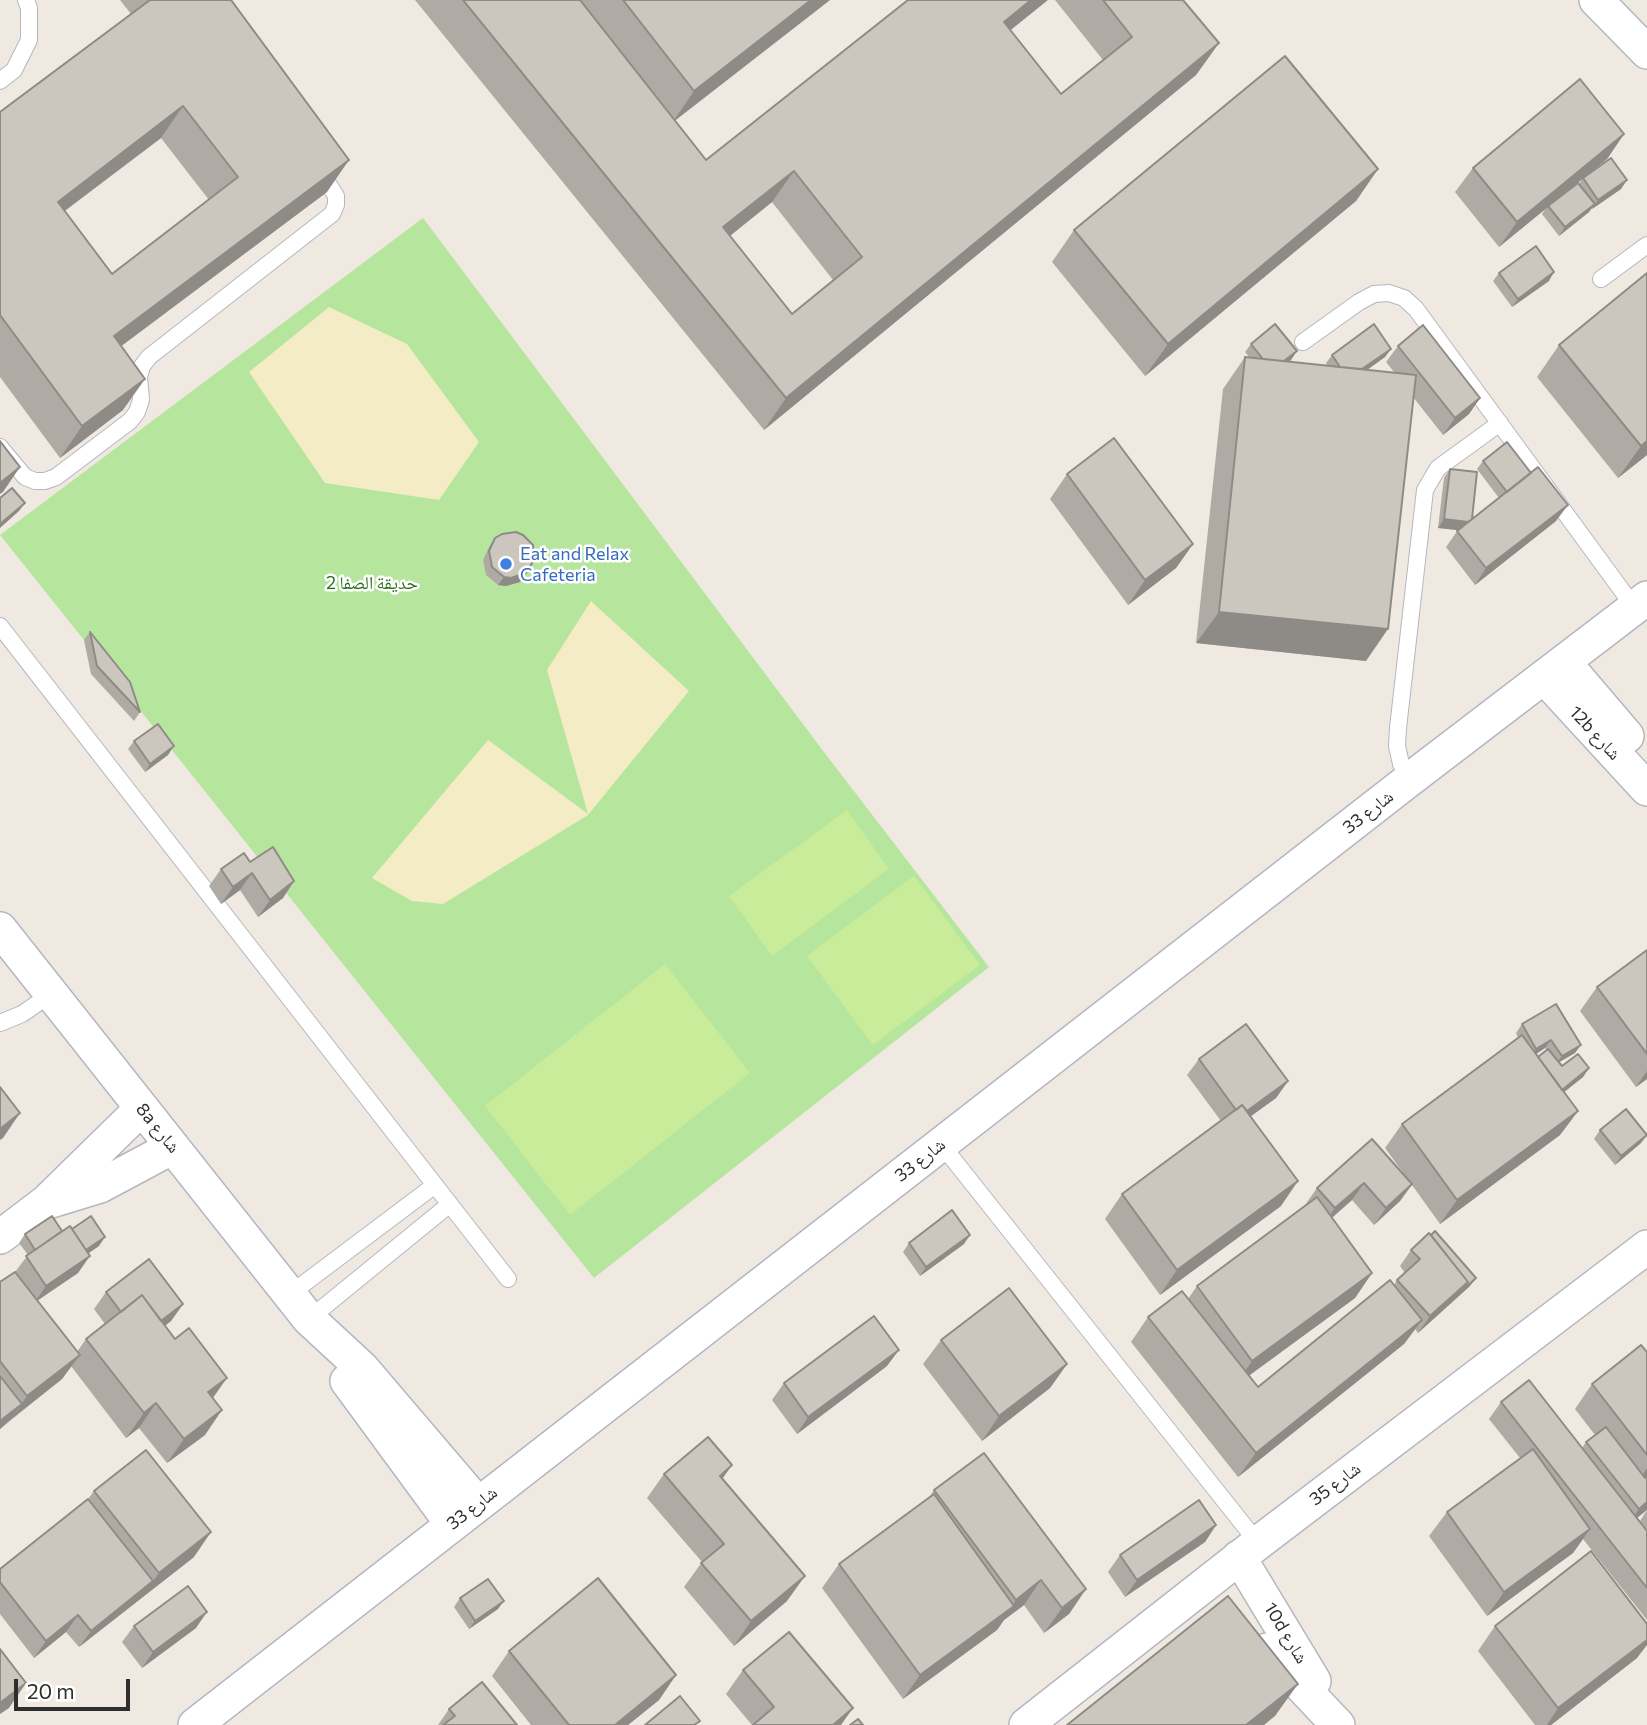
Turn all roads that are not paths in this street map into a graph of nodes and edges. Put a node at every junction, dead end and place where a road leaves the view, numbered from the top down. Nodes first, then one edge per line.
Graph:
1 (26, 0) edge
2 (1596, 0) edge
3 (1647, 52) edge
4 (0, 82) edge
5 (307, 154) edge
6 (1647, 245) edge
7 (1601, 279) dead end
8 (1303, 342) dead end
9 (1500, 423) junction
10 (0, 447) edge
11 (1640, 603) edge
12 (0, 626) edge
13 (1554, 670) junction
14 (1647, 760) edge
15 (1409, 780) junction
16 (1647, 789) edge
17 (0, 929) edge
18 (51, 993) junction
19 (0, 1023) edge
20 (142, 1108) junction
21 (941, 1144) junction
22 (173, 1147) junction
23 (435, 1185) junction
24 (46, 1202) junction
25 (450, 1204) junction
26 (0, 1237) edge
27 (1647, 1247) edge
28 (508, 1279) dead end
29 (305, 1313) junction
30 (478, 1504) junction
31 (452, 1524) junction
32 (1249, 1550) junction
33 (1207, 1583) junction
34 (1332, 1719) edge
35 (195, 1725) edge
36 (1026, 1725) edge

1 - 4 lane
2 - 3 street
5 - 10 lane
6 - 7 lane
8 - 9 lane
9 - 11 lane
9 - 15 lane
11 - 13 street, شارع 33
12 - 23 lane
13 - 14 street, 12b شارع
13 - 15 street, شارع 33
13 - 16 street, 12b شارع
15 - 21 street, شارع 33
17 - 18 street, 8a شارع
18 - 19 lane
18 - 20 street, 8a شارع
20 - 22 street, 8a شارع
20 - 24 street
21 - 30 street, شارع 33
21 - 32 lane
22 - 24 street
22 - 29 street, 8a شارع
23 - 25 lane
23 - 29 lane
24 - 26 street
25 - 28 lane
25 - 29 lane
27 - 32 street, شارع 35
29 - 30 street, 8a شارع
29 - 31 street, 8a شارع
30 - 31 street, شارع 33
31 - 35 street, شارع 33
32 - 33 street, شارع 35
32 - 34 street, 10d شارع
33 - 34 street, 10d شارع
33 - 36 street, شارع 35

